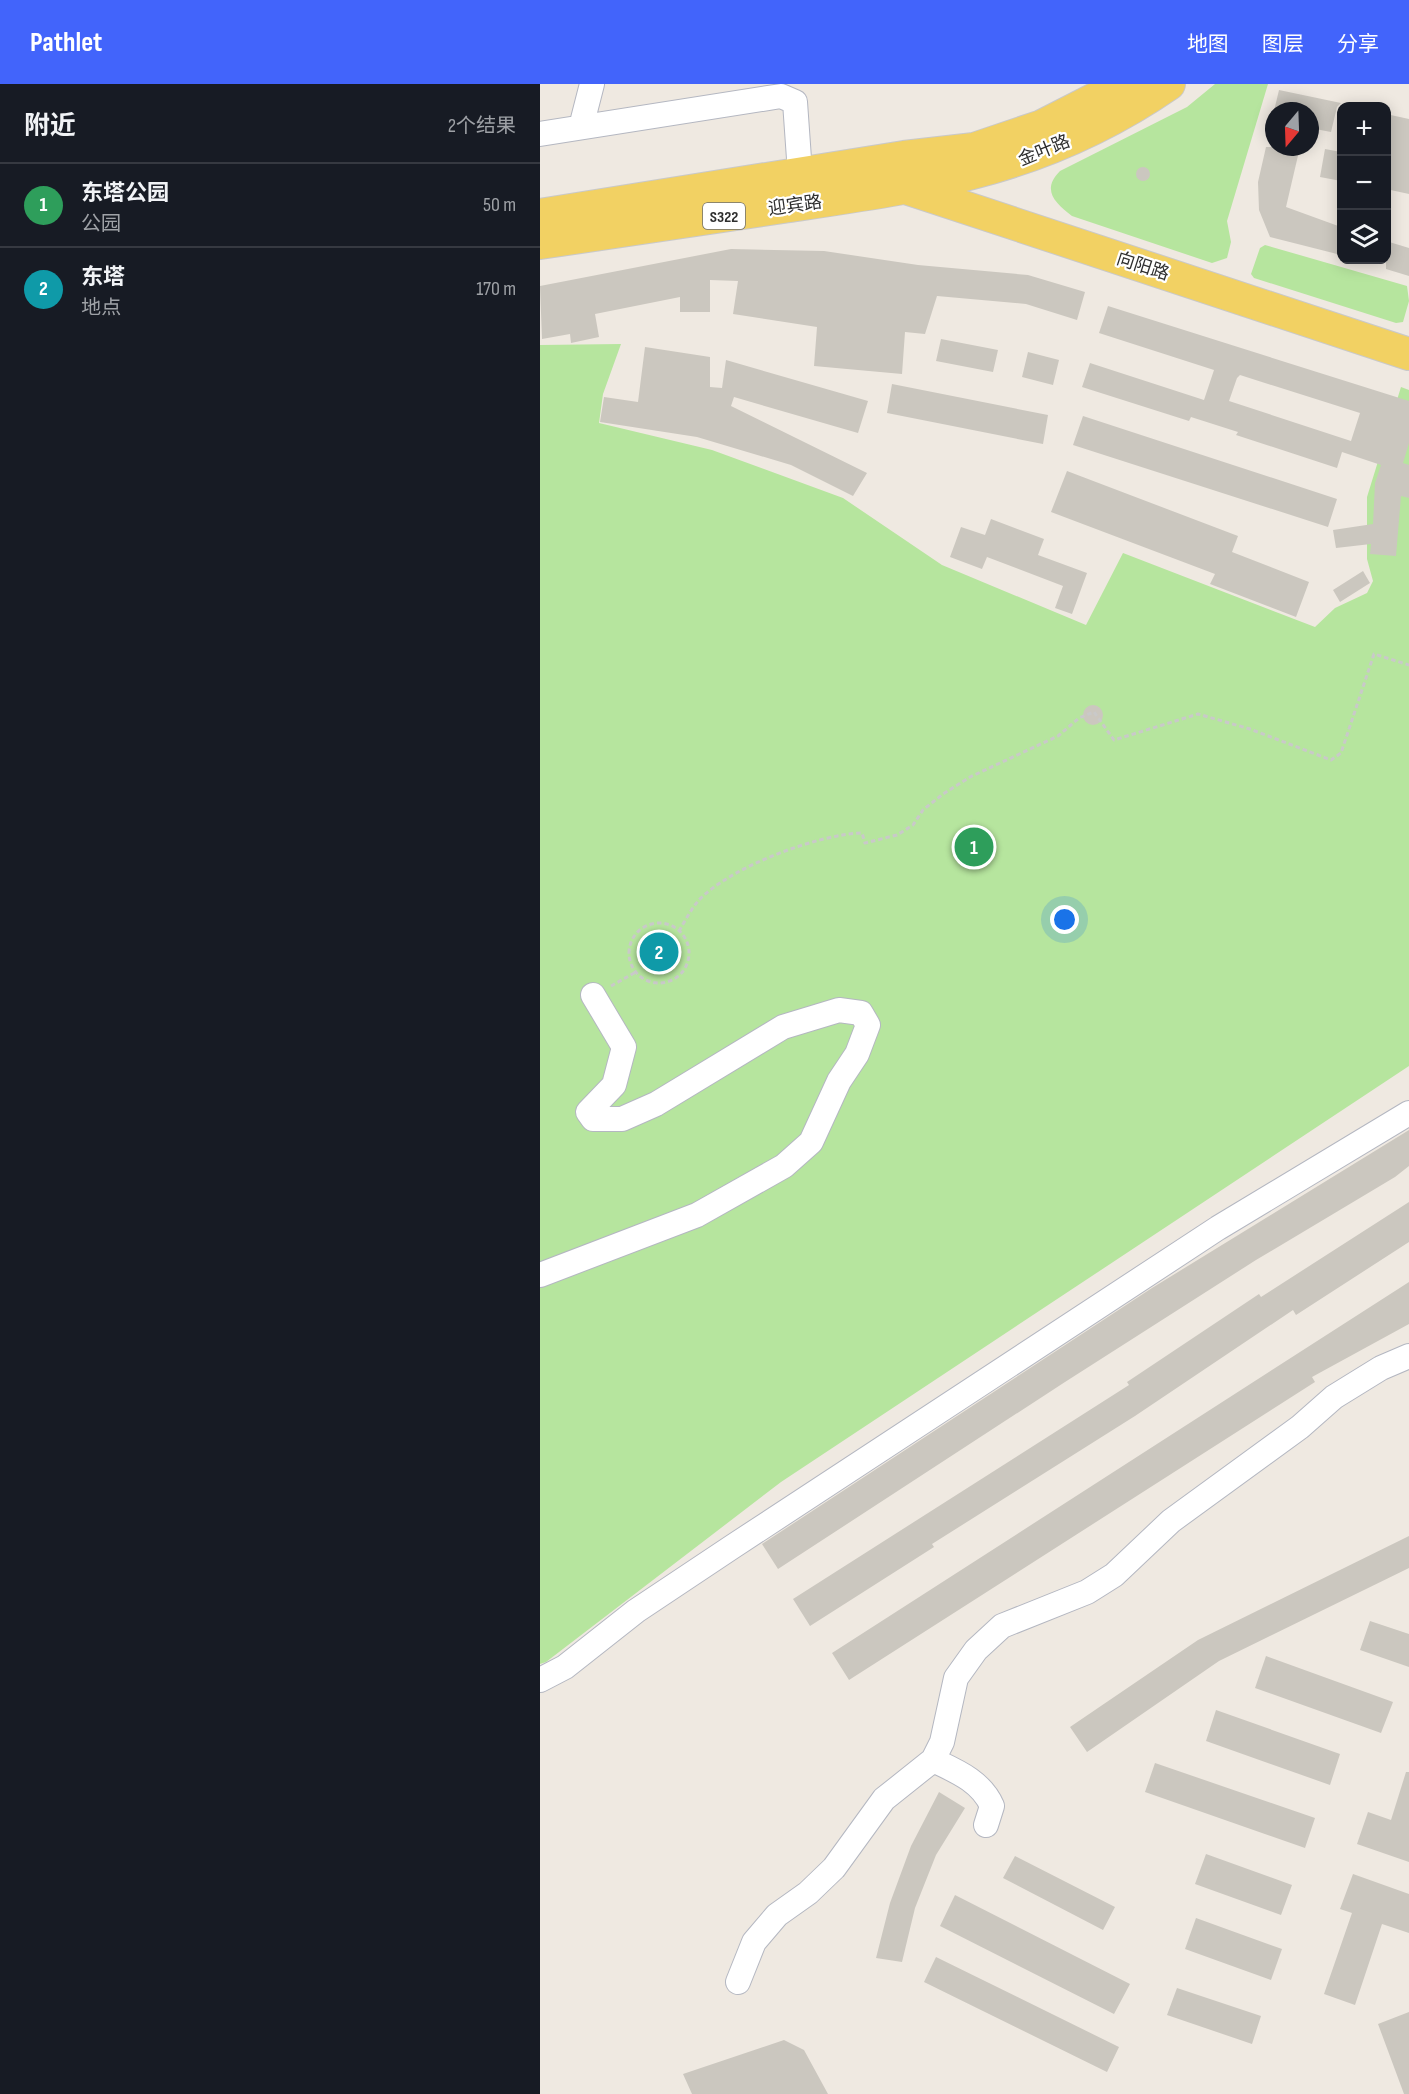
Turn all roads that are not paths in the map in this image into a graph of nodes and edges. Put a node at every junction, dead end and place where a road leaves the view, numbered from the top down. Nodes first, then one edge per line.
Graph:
1 (592, 84) edge
2 (1124, 84) edge
3 (1169, 84) edge
4 (581, 127) junction
5 (540, 134) edge
6 (904, 157) junction
7 (800, 173) junction
8 (907, 189) junction
9 (540, 215) edge
10 (540, 243) edge
11 (1409, 354) edge
12 (593, 994) dead end
13 (1409, 1113) edge
14 (540, 1275) edge
15 (1409, 1356) edge
16 (540, 1680) edge
17 (933, 1760) junction
18 (986, 1825) dead end
19 (738, 1982) dead end

1 - 4 street
2 - 6 main road, 金叶路 / S322
3 - 8 main road, 金叶路 / S322
4 - 5 street
4 - 7 street
6 - 7 main road, 迎宾路 / S322
6 - 8 main road
7 - 9 main road, 迎宾路 / S322
8 - 10 main road, 迎宾路 / S322
8 - 11 main road, 向阳路
12 - 14 street
13 - 16 street
15 - 17 street
17 - 18 street
17 - 19 street

